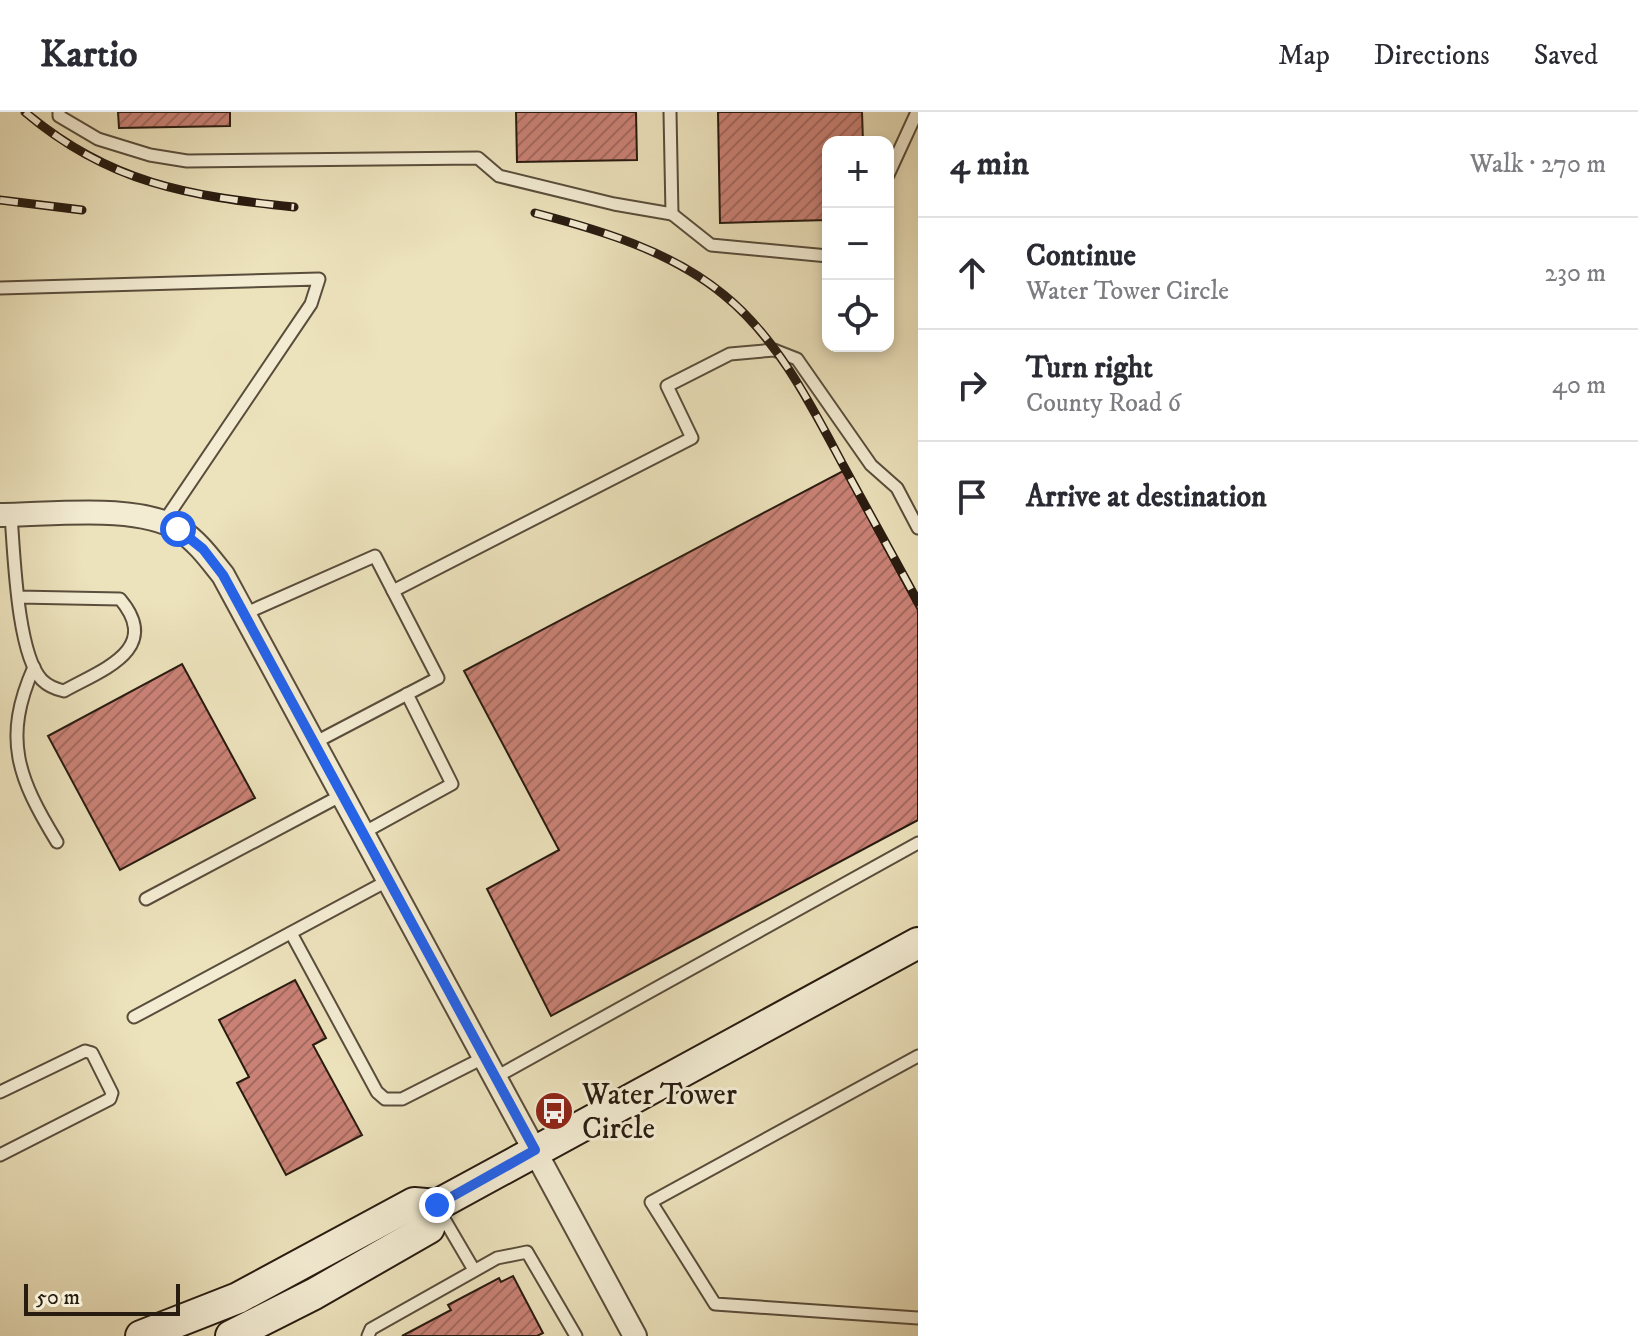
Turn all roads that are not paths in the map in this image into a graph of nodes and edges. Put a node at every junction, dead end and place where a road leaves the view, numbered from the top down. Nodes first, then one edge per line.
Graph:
1 (59, 112) edge
2 (670, 112) edge
3 (917, 112) edge
4 (894, 162) edge
5 (672, 214) junction
6 (822, 255) edge
7 (0, 288) edge
8 (5, 515) edge
9 (163, 523) junction
10 (918, 528) edge
11 (393, 591) junction
12 (18, 597) junction
13 (244, 614) junction
14 (34, 667) junction
15 (407, 694) junction
16 (314, 743) junction
17 (342, 795) junction
18 (363, 833) junction
19 (57, 842) dead end
20 (918, 843) edge
21 (389, 880) junction
22 (146, 899) dead end
23 (291, 933) junction
24 (918, 943) edge
25 (134, 1017) dead end
26 (918, 1056) edge
27 (490, 1067) junction
28 (0, 1092) edge
29 (535, 1150) junction
30 (0, 1155) edge
31 (437, 1205) junction
32 (474, 1270) junction
33 (918, 1318) edge
34 (141, 1336) edge
35 (231, 1336) edge
36 (368, 1336) edge
37 (576, 1336) edge
38 (635, 1336) edge

1 - 5 lane
2 - 5 lane
3 - 4 lane
5 - 6 lane
7 - 9 lane
8 - 9 street
8 - 12 lane
9 - 13 street
10 - 11 lane
11 - 13 lane
11 - 15 lane
12 - 14 lane
12 - 14 lane
13 - 16 street
14 - 19 lane
15 - 16 lane
15 - 18 lane
16 - 17 street
17 - 18 street
17 - 22 lane
18 - 21 street
20 - 27 lane
21 - 23 lane
21 - 27 street
23 - 25 lane
23 - 27 lane
24 - 29 main road
26 - 33 lane
27 - 29 street
28 - 30 lane
29 - 31 main road
29 - 38 street
31 - 32 lane
31 - 34 main road
31 - 35 main road
32 - 36 lane
32 - 37 lane

